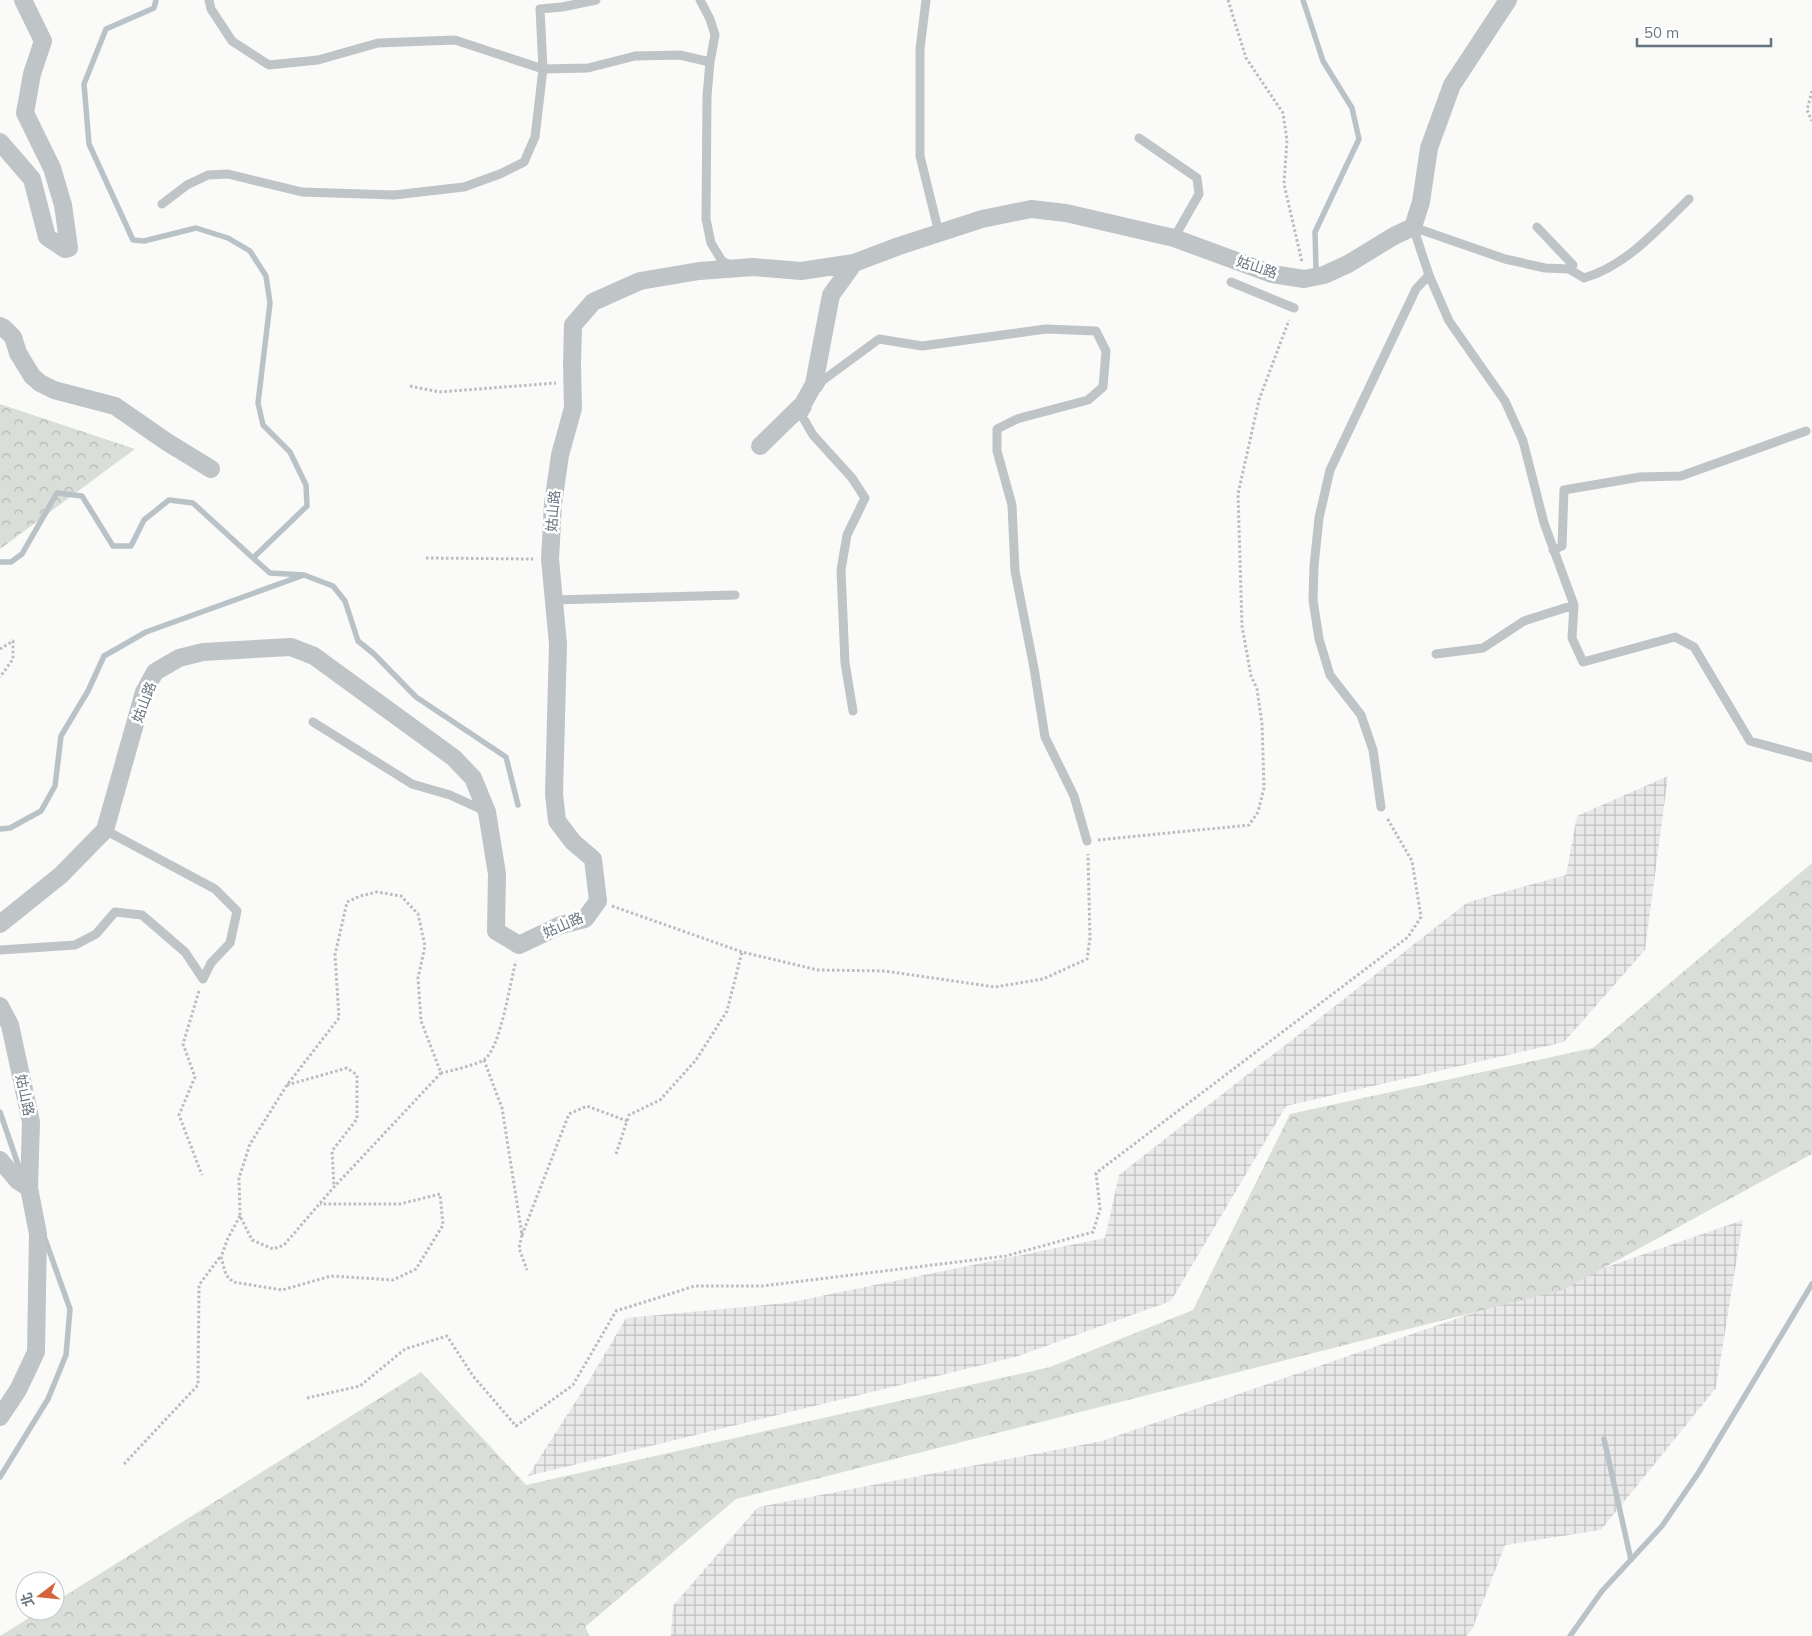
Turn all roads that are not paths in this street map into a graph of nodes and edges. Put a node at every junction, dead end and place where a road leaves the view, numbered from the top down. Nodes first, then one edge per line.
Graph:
1 (23, 0) edge
2 (209, 0) edge
3 (596, 0) edge
4 (700, 0) edge
5 (926, 0) edge
6 (1508, 0) edge
7 (540, 4) edge
8 (710, 62) junction
9 (543, 69) junction
10 (1139, 138) dead end
11 (0, 142) edge
12 (1689, 199) dead end
13 (162, 204) dead end
14 (1414, 227) junction
15 (1537, 227) dead end
16 (939, 233) junction
17 (1174, 238) junction
18 (854, 263) junction
19 (737, 269) junction
20 (1569, 269) junction
21 (1429, 275) junction
22 (1231, 282) dead end
23 (1294, 308) road end
24 (0, 326) edge
25 (1806, 430) dead end
26 (760, 446) dead end
27 (211, 469) dead end
28 (1553, 550) junction
29 (735, 595) dead end
30 (554, 600) junction
31 (1574, 604) junction
32 (1436, 654) dead end
33 (853, 711) dead end
34 (313, 722) dead end
35 (1812, 758) edge
36 (1381, 807) road end
37 (487, 812) junction
38 (105, 830) junction
39 (1088, 841) road end
40 (0, 924) edge
41 (0, 950) edge
42 (0, 1006) edge
43 (0, 1160) edge
44 (28, 1188) junction
45 (0, 1418) edge

1 - 11 street
2 - 9 lane
3 - 7 lane
4 - 8 lane
5 - 16 lane
6 - 14 street
7 - 9 lane
8 - 9 lane
8 - 19 lane
9 - 13 lane
10 - 17 lane
12 - 20 lane
14 - 17 street, 姑山路
14 - 20 lane
14 - 21 lane
15 - 20 lane
16 - 17 street, 姑山路
16 - 18 street, 姑山路
18 - 19 street, 姑山路
18 - 26 street
19 - 30 street, 姑山路
21 - 28 lane
21 - 36 lane
22 - 23 lane
24 - 27 street
25 - 28 lane
28 - 31 lane
29 - 30 lane
30 - 37 street, 姑山路
31 - 32 lane
31 - 35 lane
33 - 39 lane
34 - 37 lane
37 - 38 street, 姑山路
38 - 40 street, 姑山路
38 - 41 lane
42 - 44 street, 姑山路
43 - 44 street
44 - 45 street, 姑山路

